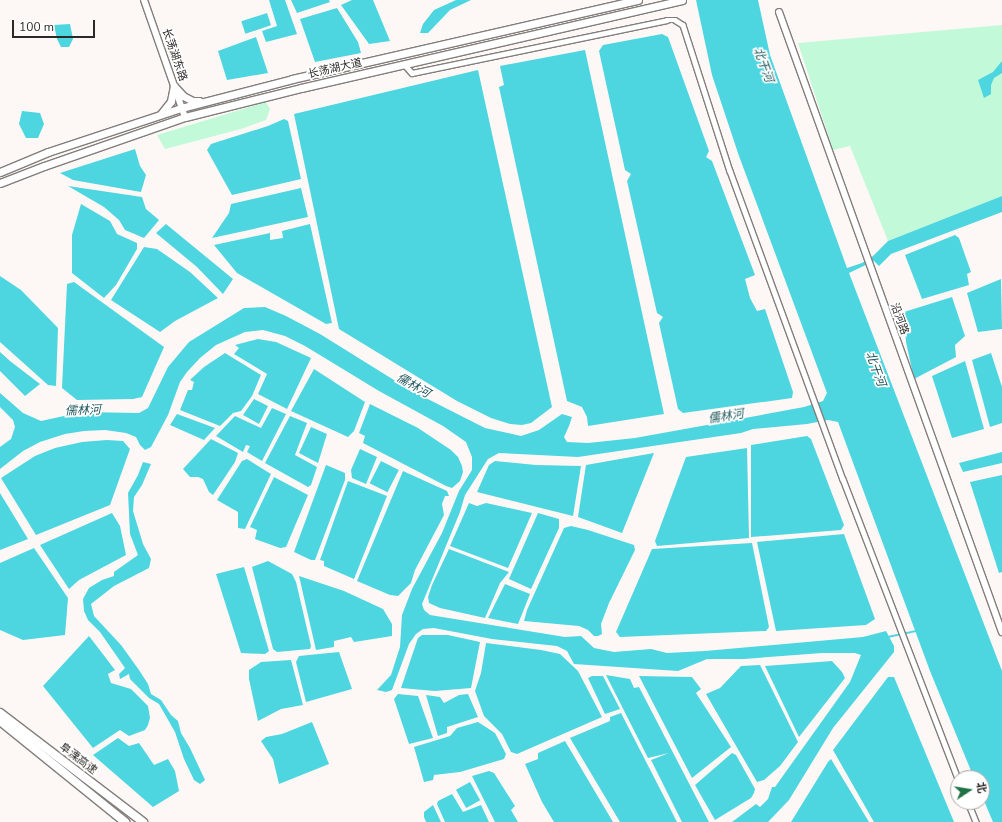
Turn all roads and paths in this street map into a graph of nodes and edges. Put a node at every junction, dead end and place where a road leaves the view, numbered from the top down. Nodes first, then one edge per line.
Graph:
1 (144, 0) edge
2 (638, 0) edge
3 (682, 0) edge
4 (779, 12) dead end
5 (404, 64) junction
6 (174, 86) junction
7 (216, 100) junction
8 (181, 108) junction
9 (159, 115) junction
10 (185, 117) junction
11 (0, 172) edge
12 (0, 183) edge
13 (1002, 632) edge
14 (0, 713) edge
15 (0, 721) edge
16 (955, 770) edge
17 (971, 810) edge
18 (125, 822) edge
19 (143, 822) edge
20 (976, 822) edge

1 - 6 street, 长荡湖东路
2 - 7 main road, 长荡湖大道
3 - 5 main road, 长荡湖大道
4 - 13 street, 沿河路
5 - 10 main road, 长荡湖大道
5 - 16 street
6 - 7 main road
6 - 8 street, 长荡湖东路
6 - 9 main road
7 - 8 main road, 长荡湖大道
8 - 9 main road, 长荡湖大道
8 - 10 street, 长荡湖东路
9 - 11 main road, 长荡湖大道
10 - 12 main road, 长荡湖大道
14 - 19 highway, 阜溧高速
15 - 18 highway, 阜溧高速
17 - 20 street

